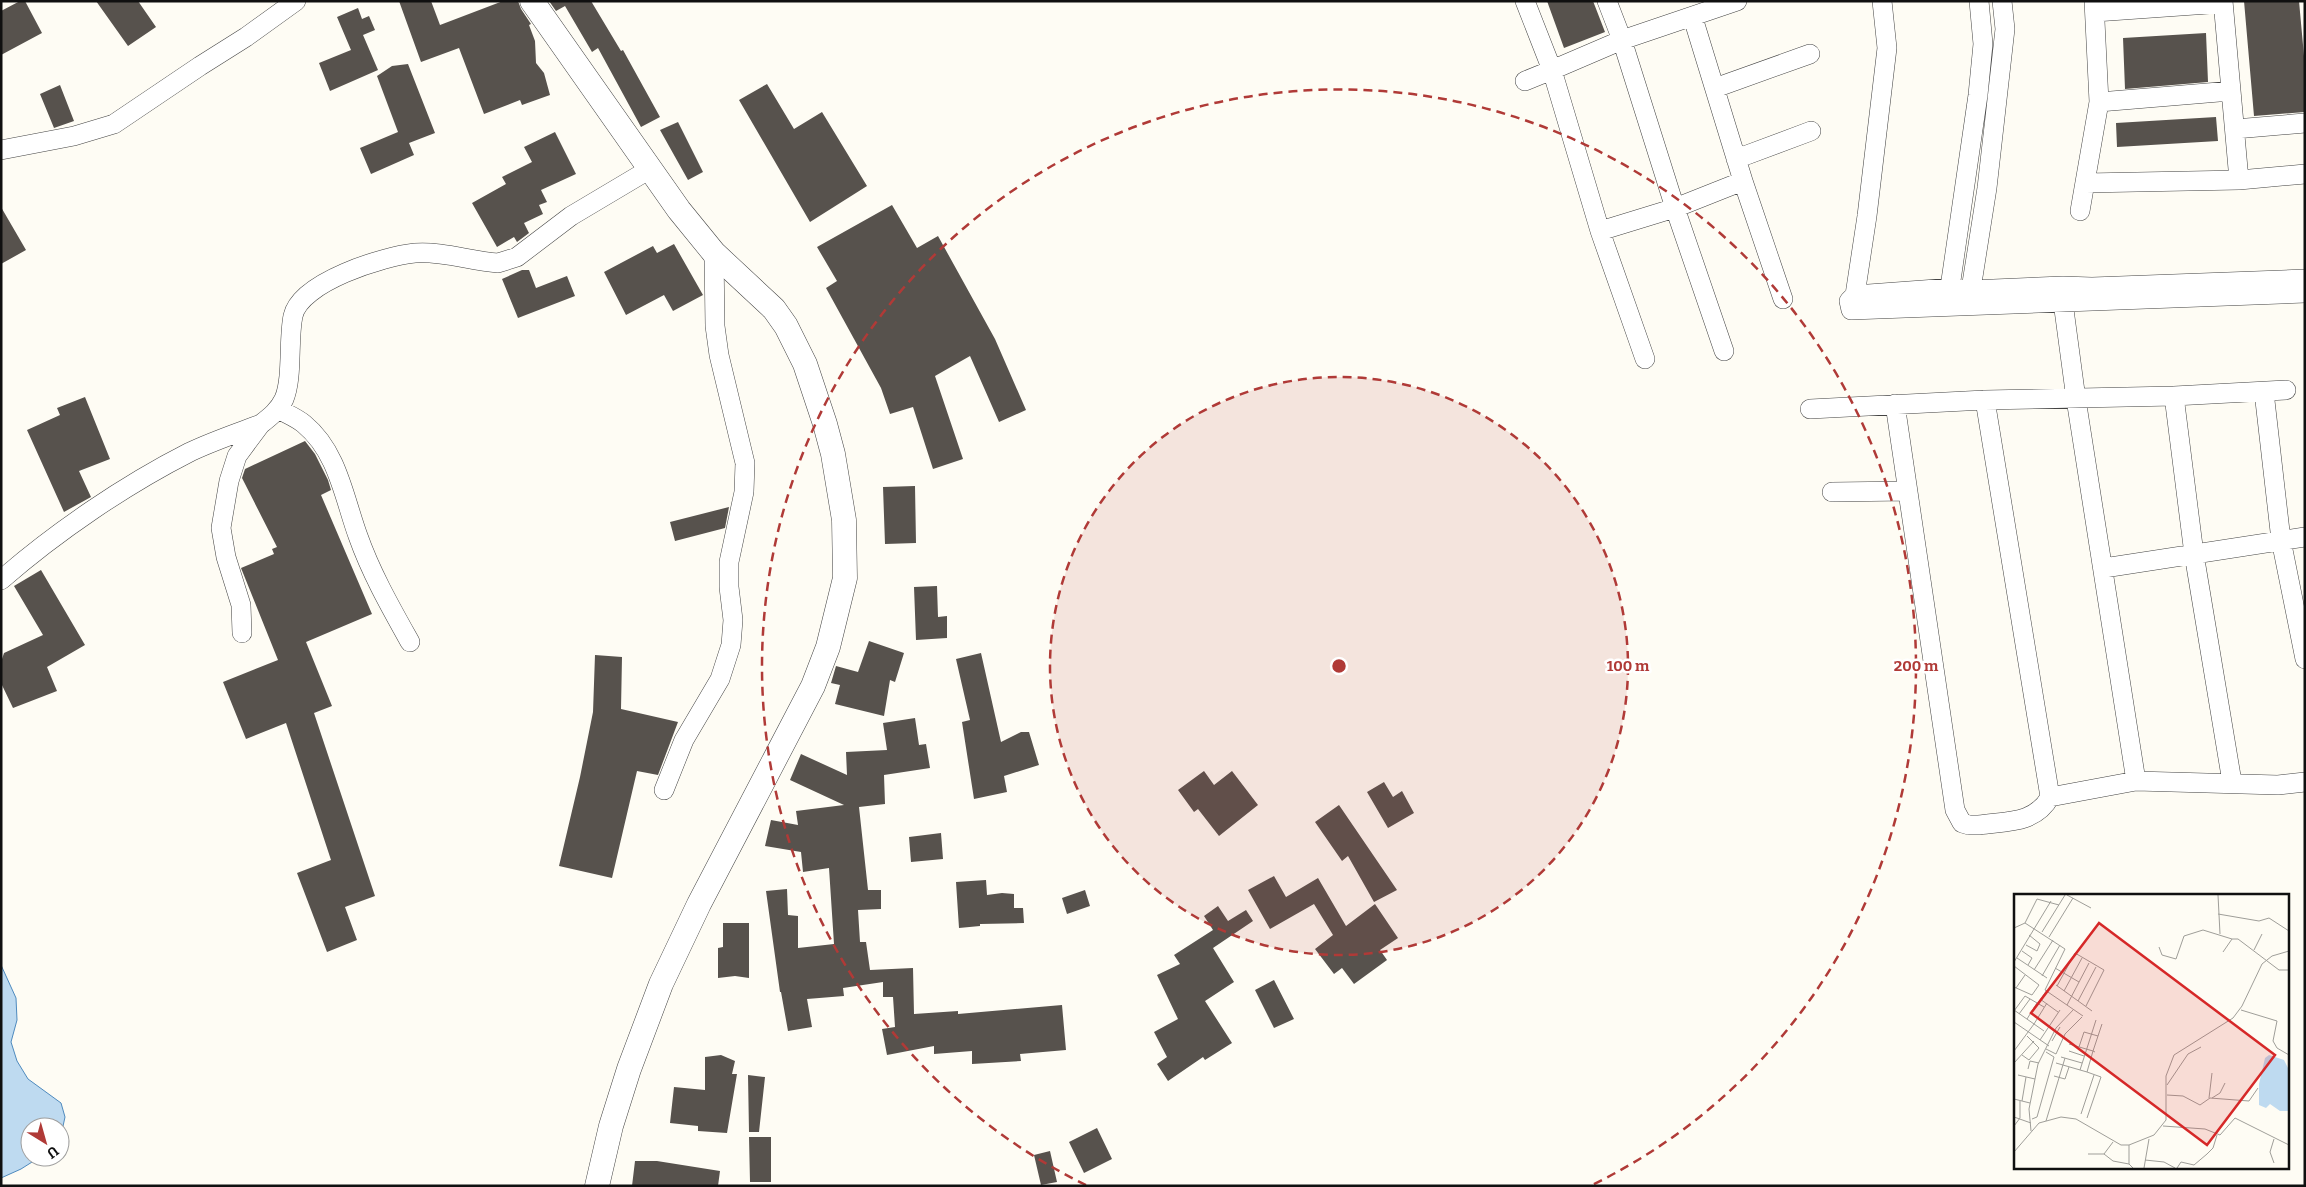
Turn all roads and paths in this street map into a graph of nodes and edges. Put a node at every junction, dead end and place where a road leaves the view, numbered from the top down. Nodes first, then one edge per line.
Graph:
1 (296, 1) edge
2 (532, 1) edge
3 (1525, 1) edge
4 (1607, 1) edge
5 (1737, 1) edge
6 (1882, 1) edge
7 (1979, 1) edge
8 (2002, 1) edge
9 (2223, 2) edge
10 (2095, 6) edge
11 (1694, 18) junction
12 (1622, 40) junction
13 (1810, 54) dead end
14 (1552, 70) junction
15 (1525, 81) dead end
16 (1715, 88) junction
17 (2232, 91) junction
18 (2099, 102) junction
19 (2305, 123) edge
20 (2235, 129) junction
21 (1811, 131) dead end
22 (1, 150) edge
23 (1736, 159) junction
24 (650, 169) junction
25 (2305, 174) edge
26 (2239, 180) junction
27 (1743, 181) junction
28 (2086, 183) junction
29 (1675, 208) junction
30 (2080, 211) dead end
31 (1600, 231) junction
32 (722, 260) junction
33 (2305, 279) edge
34 (1950, 288) junction
35 (2305, 293) edge
36 (2063, 294) junction
37 (1856, 295) junction
38 (1969, 298) junction
39 (1783, 299) dead end
40 (1946, 307) junction
41 (1724, 351) dead end
42 (1645, 359) dead end
43 (2286, 390) dead end
44 (2264, 392) junction
45 (2174, 396) junction
46 (2076, 399) junction
47 (1985, 400) junction
48 (1894, 404) junction
49 (278, 409) junction
50 (1810, 409) dead end
51 (261, 424) junction
52 (1907, 491) junction
53 (1832, 492) dead end
54 (2305, 537) edge
55 (2281, 540) junction
56 (2194, 554) junction
57 (2104, 568) junction
58 (1, 580) edge
59 (242, 633) dead end
60 (410, 642) dead end
61 (2305, 659) edge
62 (2136, 781) junction
63 (2232, 782) junction
64 (2305, 782) edge
65 (664, 790) dead end
66 (2050, 797) junction
67 (597, 1186) edge

1 - 22 street
2 - 24 street
3 - 14 street
4 - 12 street
5 - 11 street
6 - 37 street
7 - 34 street
8 - 38 street
9 - 10 street
9 - 17 street
10 - 18 street
11 - 12 street
11 - 16 street
12 - 14 street
12 - 29 street
13 - 16 street
14 - 15 street
14 - 31 street
16 - 23 street
17 - 18 street
17 - 20 street
18 - 28 street
19 - 20 street
20 - 26 street
21 - 23 street
23 - 27 street
24 - 32 street
24 - 49 street
25 - 26 street
26 - 28 street
27 - 29 street
27 - 39 street
28 - 30 street
29 - 31 street
29 - 41 street
31 - 42 street
32 - 65 street
32 - 67 street
33 - 36 street
34 - 37 street
34 - 38 street
34 - 40 street
35 - 36 street
36 - 38 street
36 - 46 street
37 - 40 street
38 - 40 street
43 - 44 street
44 - 45 street
44 - 55 street
45 - 46 street
45 - 56 street
46 - 47 street
46 - 57 street
47 - 48 street
47 - 66 street
48 - 50 street
48 - 52 street
49 - 51 street
49 - 60 street
51 - 58 street
51 - 59 street
52 - 53 street
52 - 66 street
54 - 55 street
55 - 56 street
55 - 61 street
56 - 57 street
56 - 63 street
57 - 62 street
62 - 63 street
62 - 66 street
63 - 64 street

